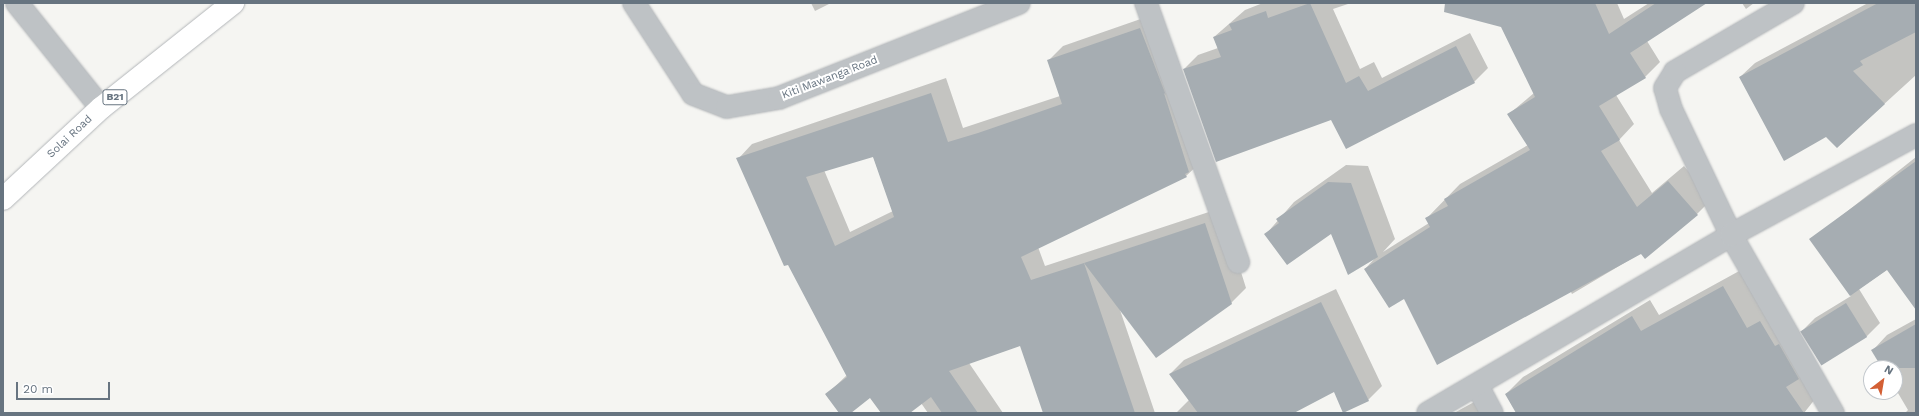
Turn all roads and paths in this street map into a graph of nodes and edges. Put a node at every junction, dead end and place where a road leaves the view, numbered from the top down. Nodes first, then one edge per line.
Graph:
1 (18, 3) edge
2 (233, 3) edge
3 (634, 3) edge
4 (1019, 3) edge
5 (1146, 3) edge
6 (1793, 3) edge
7 (101, 108) junction
8 (1916, 136) edge
9 (3, 199) edge
10 (1731, 235) junction
11 (1238, 262) dead end
12 (1478, 387) junction
13 (1428, 413) edge
14 (1492, 413) edge
15 (1833, 413) edge

1 - 7 street
2 - 7 highway, Solai Road / B21
3 - 4 street, Kiti Mawanga Road
5 - 11 street
6 - 10 street
7 - 9 highway, Solai Road / B21
8 - 10 street
10 - 12 street
10 - 15 street
12 - 13 street
12 - 14 street

